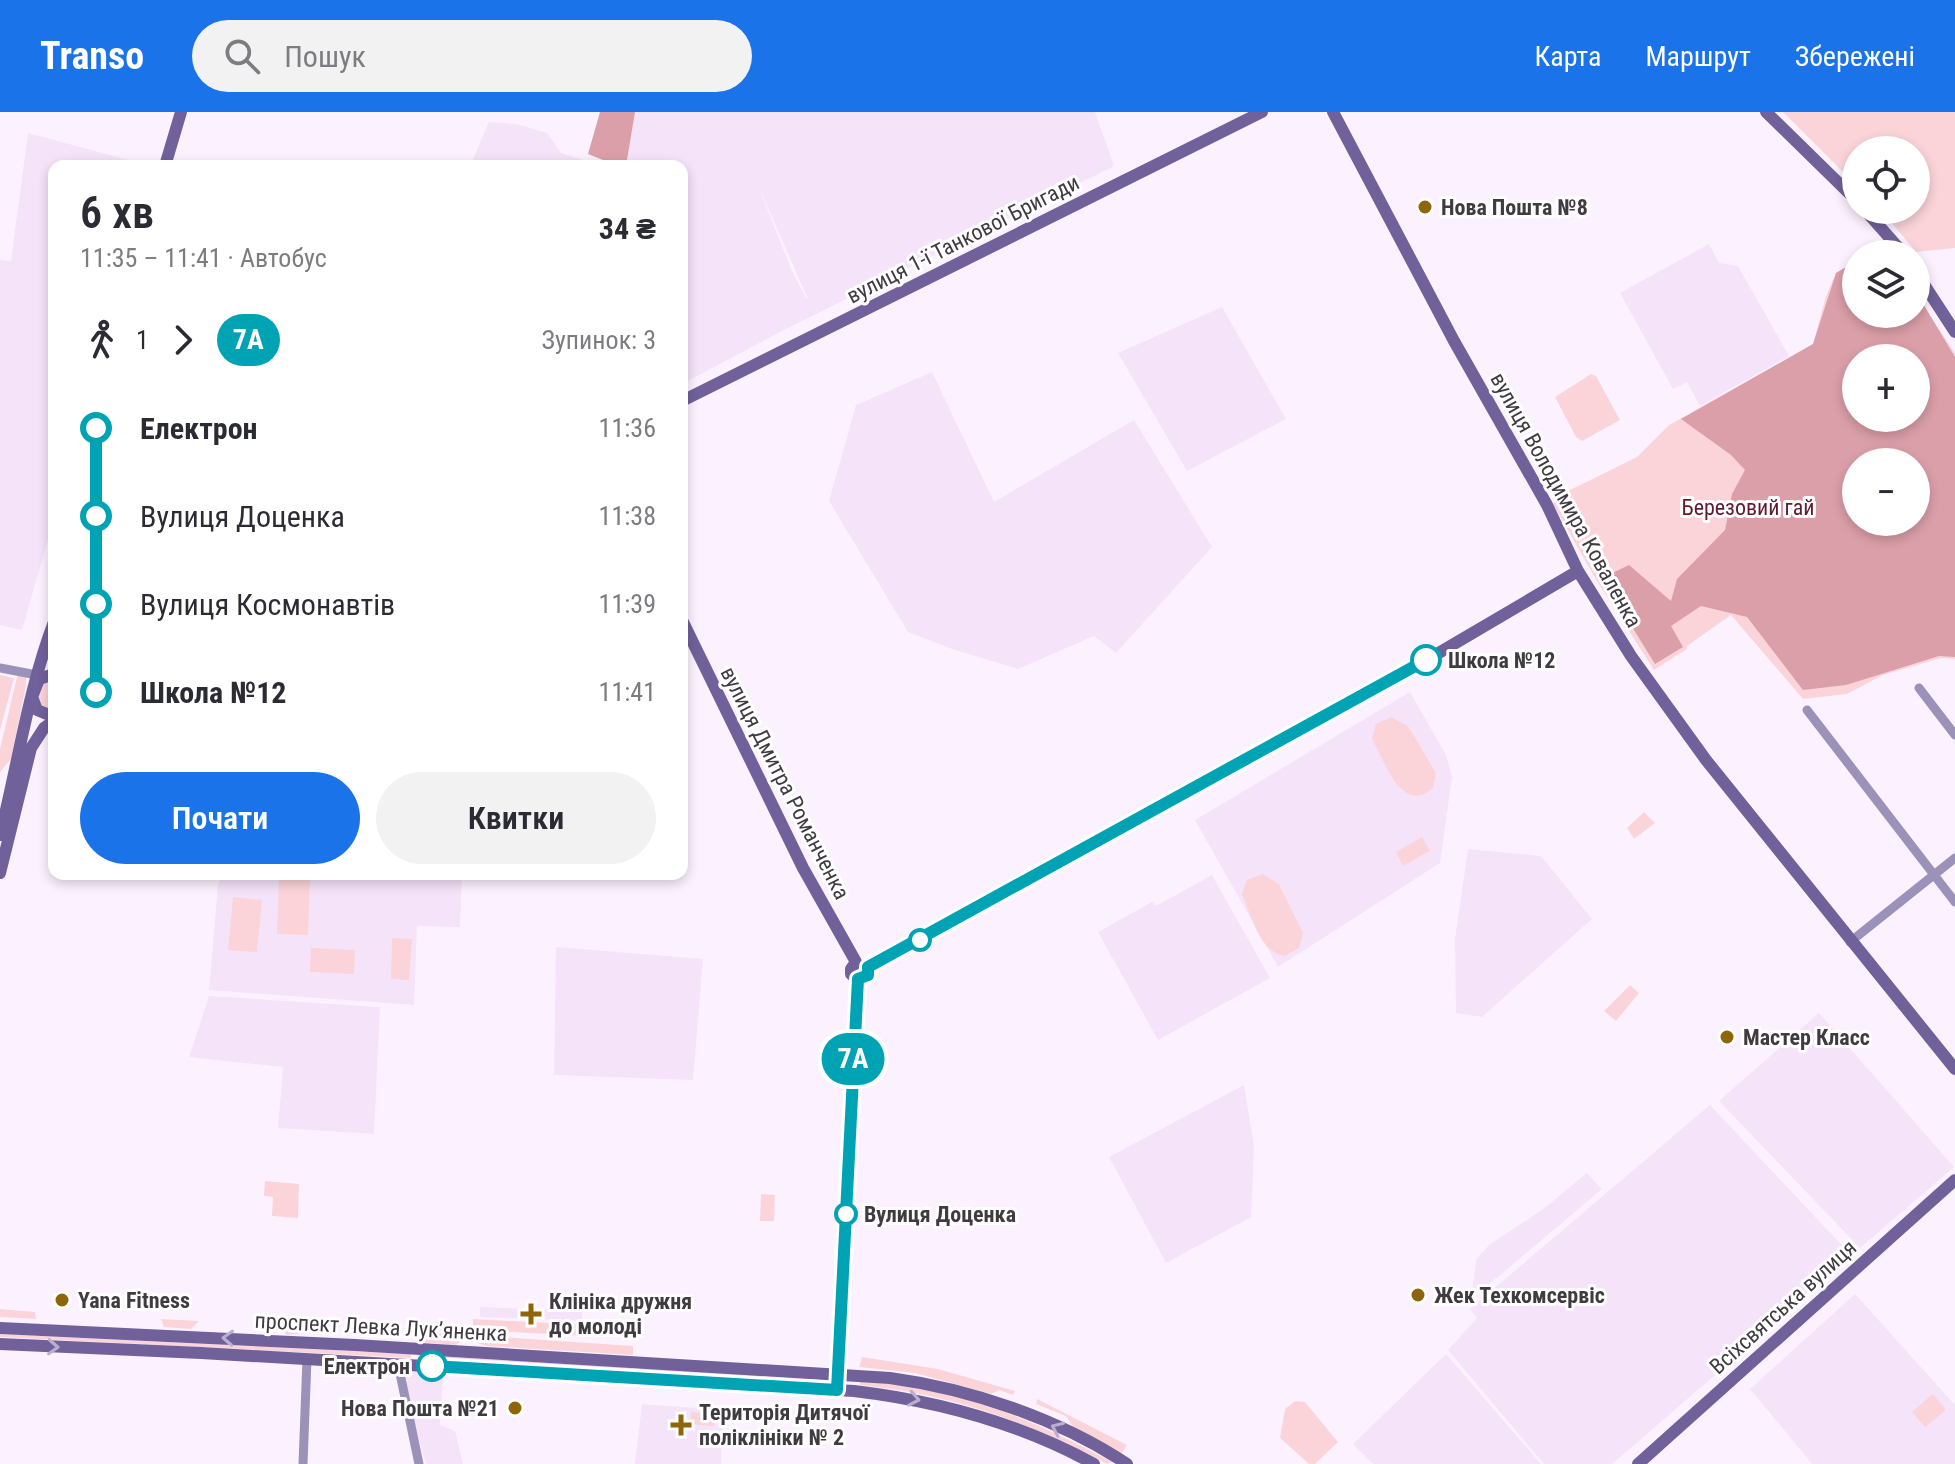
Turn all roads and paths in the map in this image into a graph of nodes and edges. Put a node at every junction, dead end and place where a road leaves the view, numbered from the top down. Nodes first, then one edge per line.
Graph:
1 (181, 112) edge
2 (1262, 112) edge
3 (1333, 112) edge
4 (1766, 112) edge
5 (167, 160) edge
6 (1842, 186) edge
7 (1877, 224) edge
8 (1892, 240) edge
9 (1930, 292) edge
10 (1953, 325) edge
11 (688, 398) edge
12 (1578, 571) junction
13 (688, 632) edge
14 (0, 668) edge
15 (48, 671) edge
16 (1919, 688) dead end
17 (33, 689) junction
18 (1807, 710) dead end
19 (48, 716) edge
20 (48, 724) edge
21 (1955, 735) edge
22 (0, 835) edge
23 (1955, 858) edge
24 (0, 873) edge
25 (1933, 875) junction
26 (1955, 902) edge
27 (1850, 942) junction
28 (862, 964) junction
29 (1955, 1069) edge
30 (1955, 1180) edge
31 (0, 1328) edge
32 (0, 1344) edge
33 (307, 1359) junction
34 (398, 1364) junction
35 (837, 1374) junction
36 (837, 1390) junction
37 (303, 1464) edge
38 (419, 1464) edge
39 (1094, 1464) edge
40 (1127, 1464) edge
41 (1638, 1464) edge

1 - 5 main road
2 - 11 main road, вулиця 1-ї Танкової Бригади
3 - 12 main road, вулиця Володимира Коваленка
4 - 6 main road
7 - 8 main road
9 - 10 main road
12 - 27 main road, вулиця Володимира Коваленка
12 - 28 main road
13 - 28 main road, вулиця Дмитра Романченка
14 - 15 street
15 - 17 main road
16 - 21 street
17 - 19 main road
17 - 22 main road
18 - 25 street
20 - 24 main road
23 - 25 street
25 - 26 street
25 - 27 street
27 - 29 main road, вулиця Володимира Коваленка
28 - 35 main road
30 - 41 main road, Всіхсвятська вулиця
35 -> 31 main road, проспект Левка Лукʼяненка
32 -> 33 main road, проспект Левка Лукʼяненка
33 - 34 main road, проспект Левка Лукʼяненка
33 - 37 street
34 - 36 main road, проспект Левка Лукʼяненка
34 - 38 street
35 - 36 main road
40 -> 35 main road, проспект Левка Лукʼяненка
36 -> 39 main road, проспект Левка Лукʼяненка

